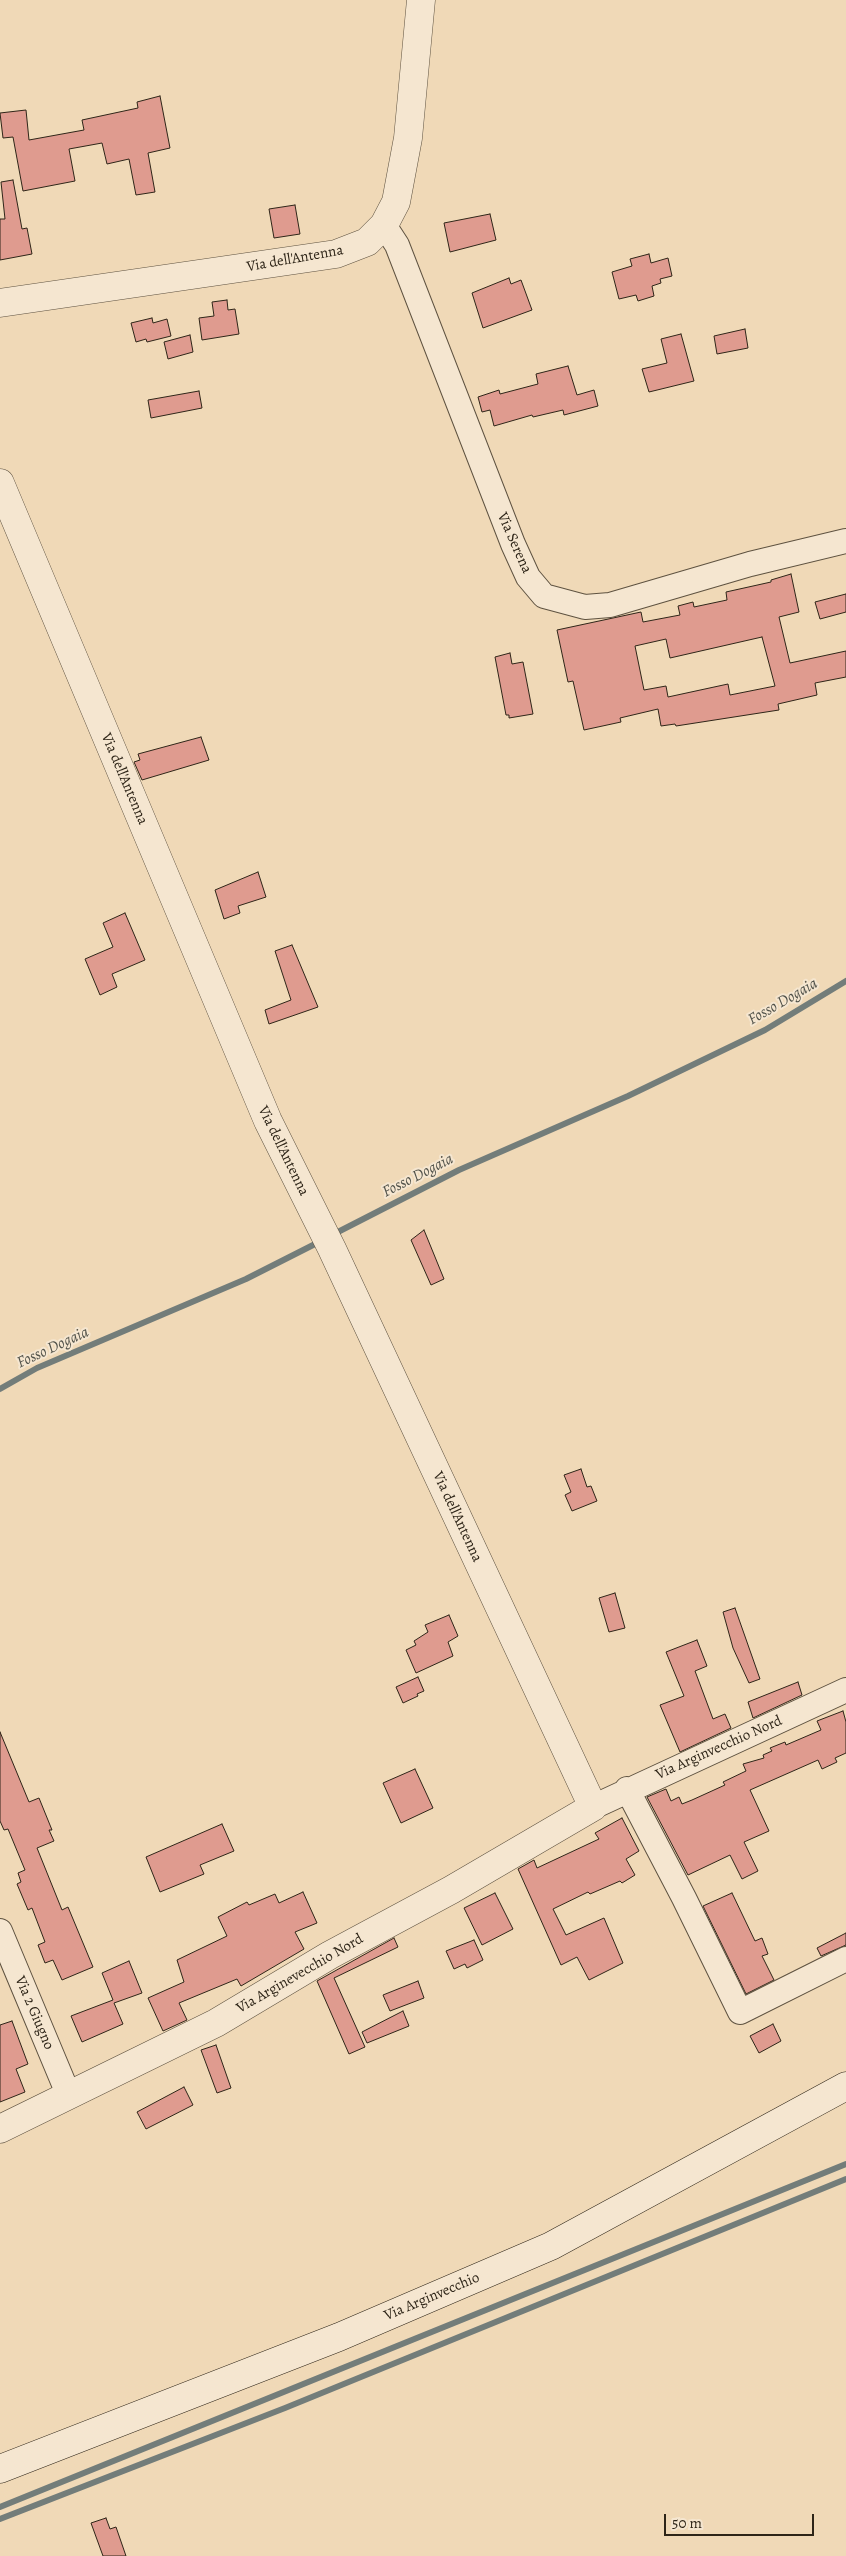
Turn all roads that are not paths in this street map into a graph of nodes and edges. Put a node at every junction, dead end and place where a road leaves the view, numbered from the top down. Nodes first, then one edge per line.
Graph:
1 (421, 0) edge
2 (384, 225) junction
3 (0, 304) edge
4 (0, 483) edge
5 (846, 541) edge
6 (846, 1690) edge
7 (628, 1789) junction
8 (593, 1807) junction
9 (0, 1931) edge
10 (846, 1959) edge
11 (846, 2086) edge
12 (69, 2096) junction
13 (0, 2129) edge
14 (0, 2469) edge

1 - 2 street, Via dell'Antenna
2 - 3 street, Via dell'Antenna
2 - 5 street, Via Serena
4 - 8 street, Via dell'Antenna
6 - 7 street, Via Arginvecchio Nord
7 - 8 street, Via Arginvecchio Nord
7 - 10 street
8 - 12 street, Via Arginevecchio Nord
9 - 12 street, Via 2 Giugno
11 - 14 street, Via Arginvecchio
12 - 13 street, Via Arginevecchio Nord

